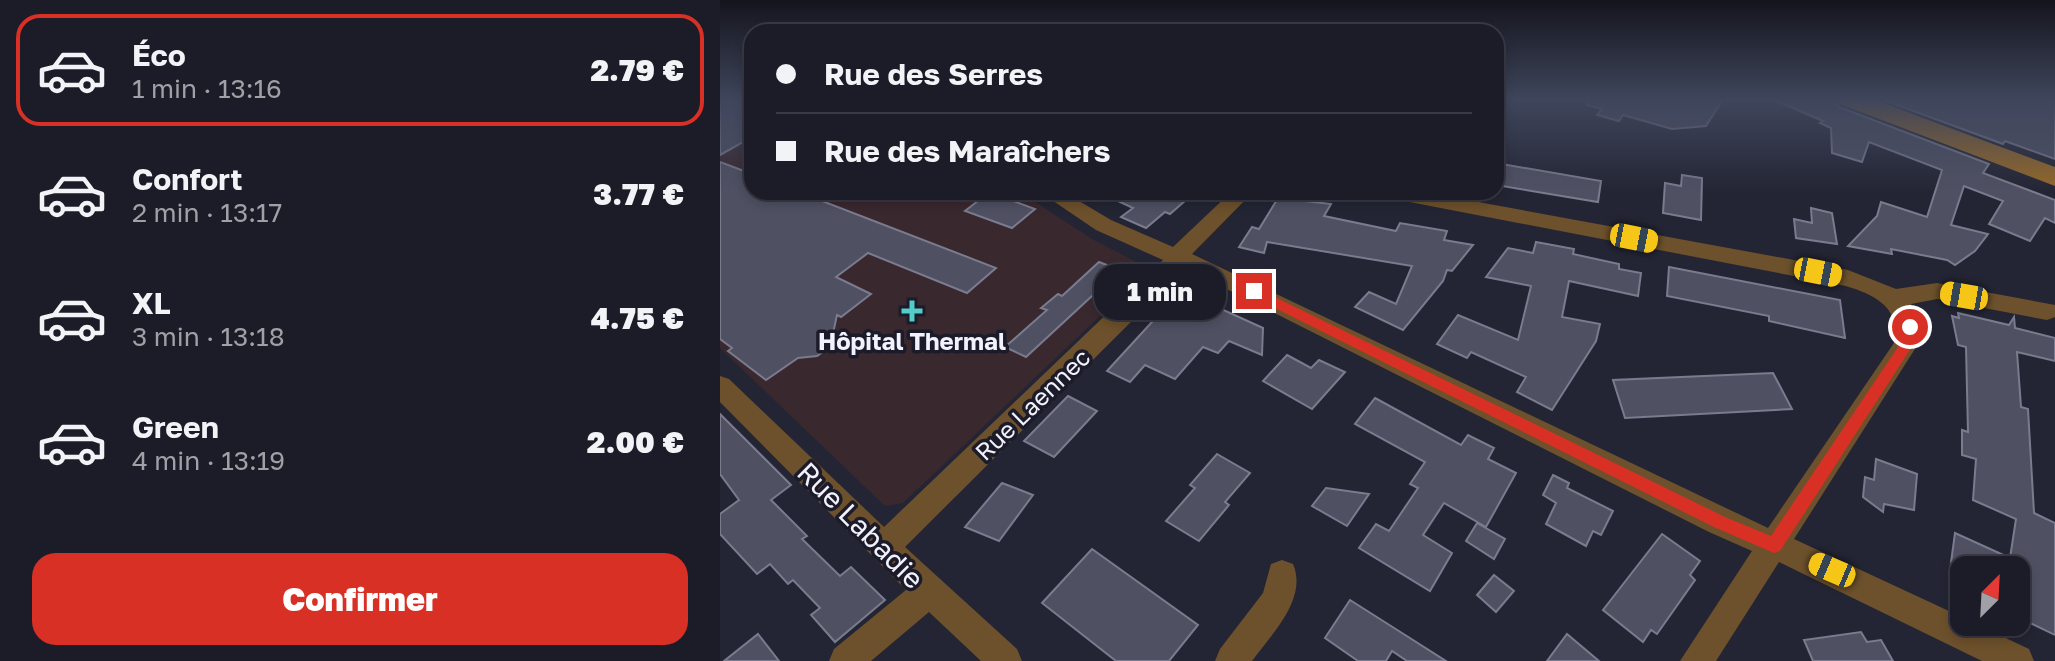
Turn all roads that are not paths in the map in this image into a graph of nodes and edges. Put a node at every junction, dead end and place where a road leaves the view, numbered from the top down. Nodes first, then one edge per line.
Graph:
1 (1930, 130) edge
2 (2055, 177) edge
3 (1063, 200) edge
4 (1235, 200) edge
5 (1432, 200) edge
6 (1176, 257) junction
7 (1895, 298) junction
8 (2047, 311) dead end
9 (720, 386) edge
10 (1774, 545) junction
11 (884, 547) junction
12 (1282, 575) dead end
13 (929, 591) junction
14 (846, 661) edge
15 (1005, 661) edge
16 (1232, 661) edge
17 (1697, 661) edge
18 (2017, 661) edge

1 - 2 main road
3 - 6 street
4 - 6 street, Rue Laennec
5 - 7 street
6 - 10 street
6 - 11 street, Rue Laennec
7 - 8 street
7 - 10 street
9 - 11 street, Rue Labadie
10 - 17 street
10 - 18 street
11 - 13 street, Rue Labadie
12 - 16 street
13 - 14 street
13 - 15 street, Rue Labadie

